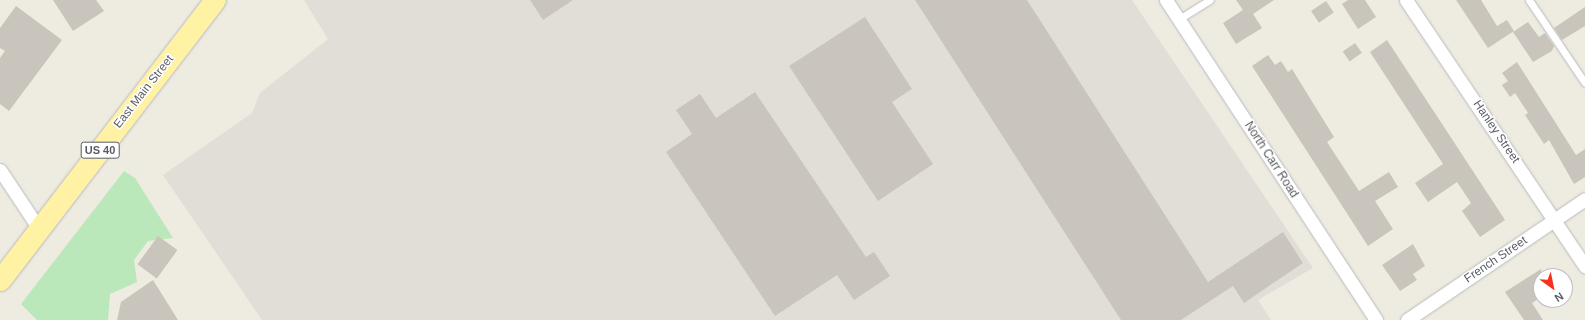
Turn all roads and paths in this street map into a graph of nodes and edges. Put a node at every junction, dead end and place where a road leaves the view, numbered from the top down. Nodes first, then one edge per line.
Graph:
1 (215, 0) edge
2 (1166, 0) edge
3 (1210, 0) edge
4 (1406, 0) edge
5 (1529, 0) edge
6 (1179, 19) junction
7 (1585, 83) edge
8 (0, 170) edge
9 (1585, 199) edge
10 (1556, 219) junction
11 (39, 229) junction
12 (1585, 266) edge
13 (0, 280) edge
14 (1376, 320) edge
15 (1407, 320) edge

1 - 11 main road, East Main Street / US 40
2 - 6 street, North Carr Road
3 - 6 lane
4 - 10 street, Hanley Street
5 - 7 lane
6 - 14 street, North Carr Road
8 - 11 street
9 - 10 street, French Street
10 - 12 street, Hanley Street
10 - 15 street, French Street
11 - 13 main road, East Main Street / US 40

